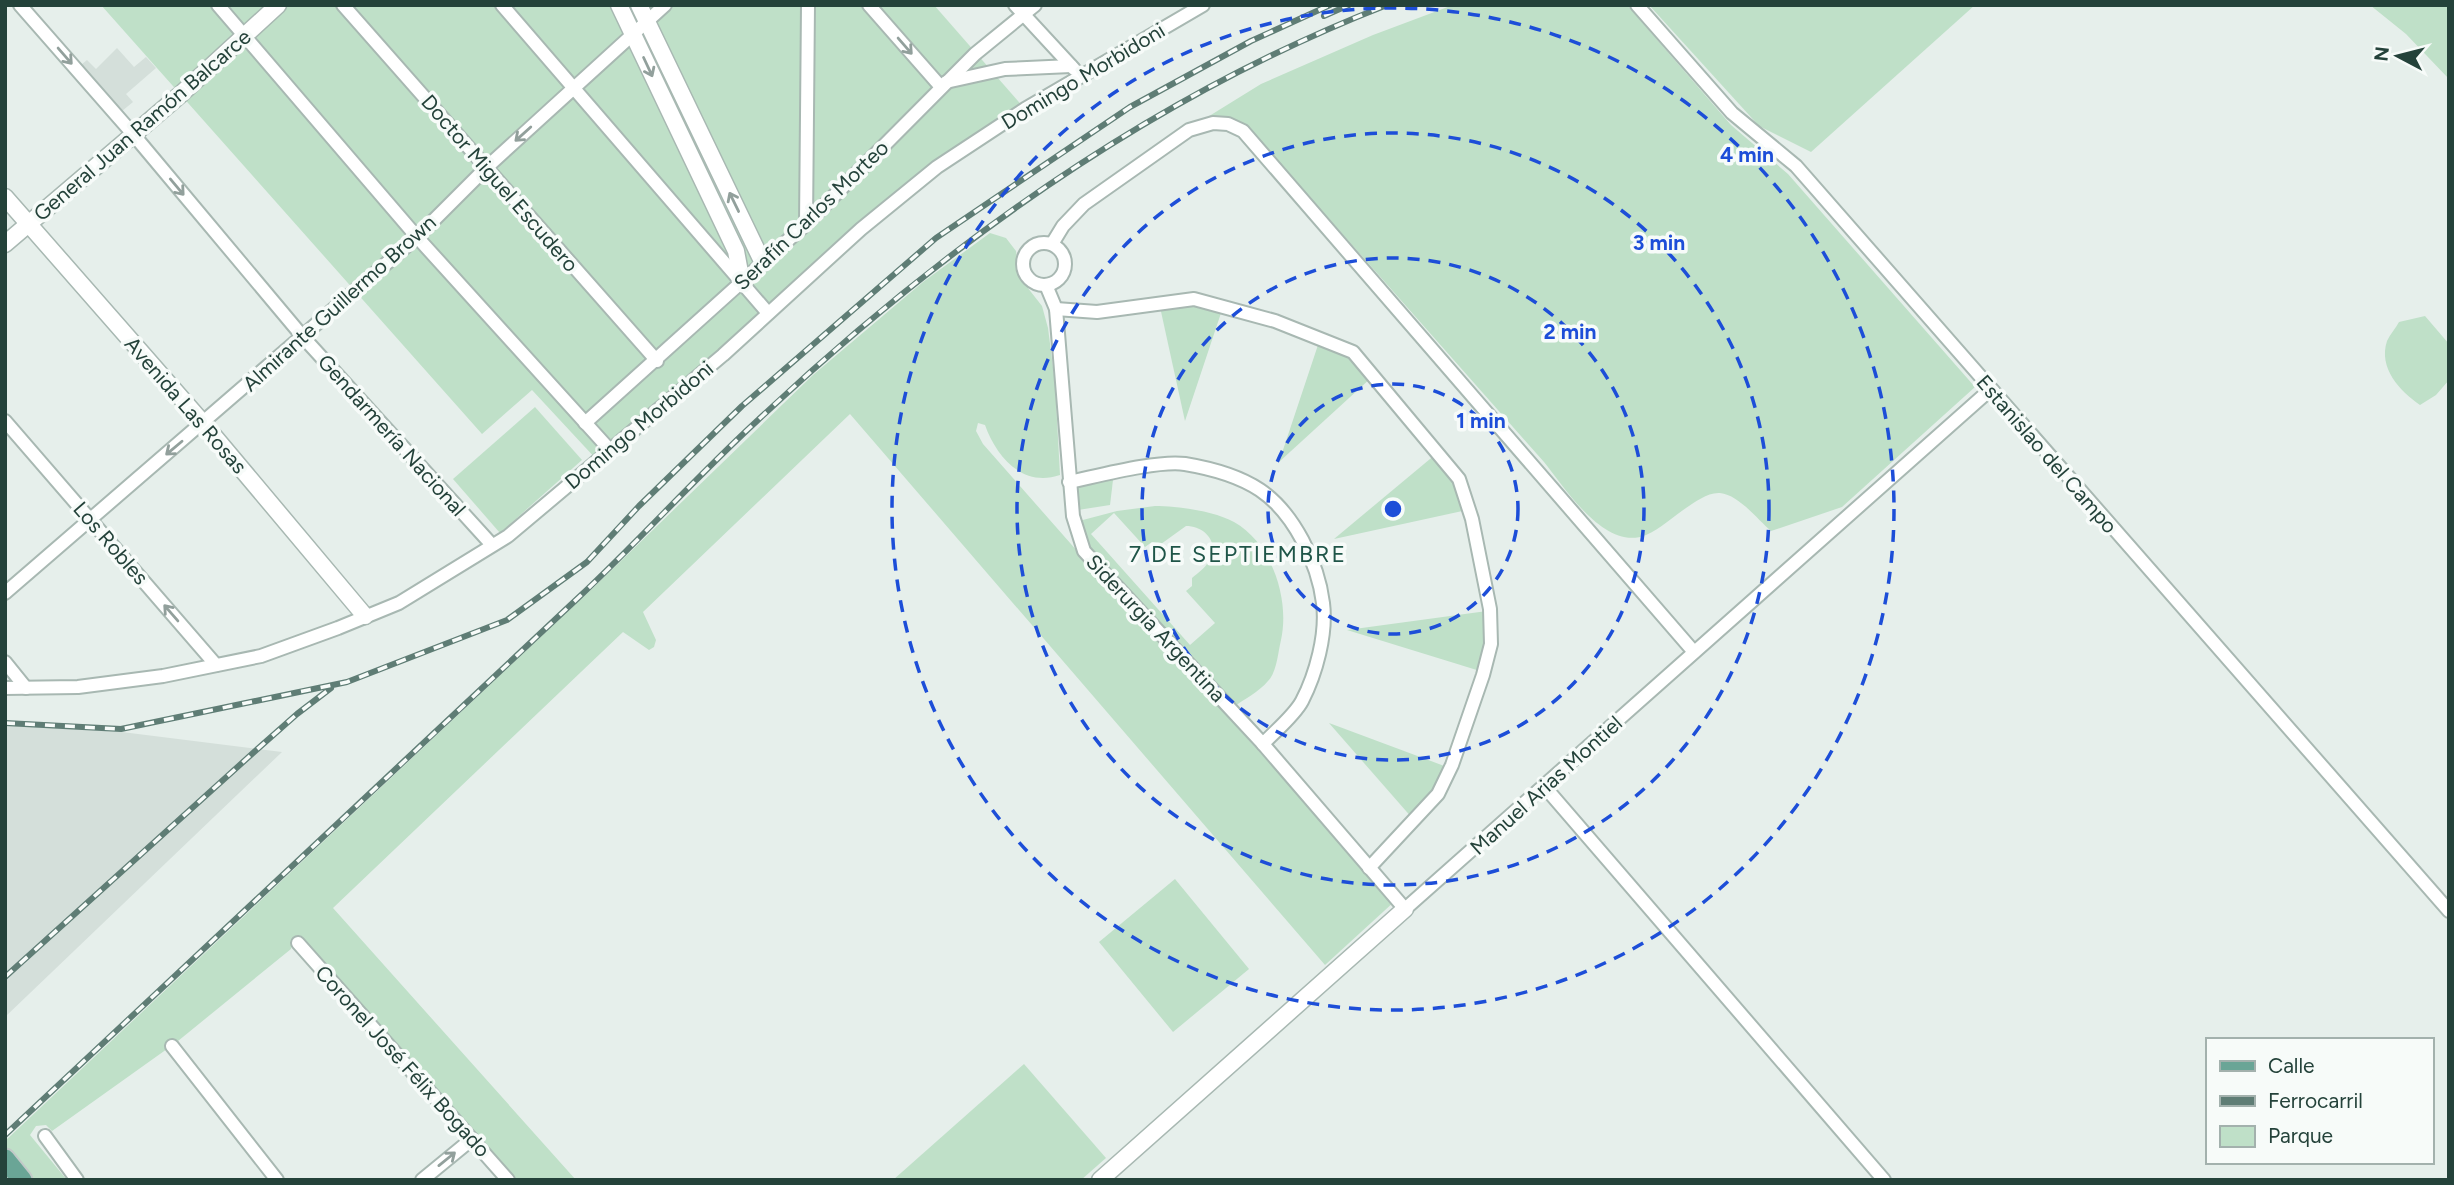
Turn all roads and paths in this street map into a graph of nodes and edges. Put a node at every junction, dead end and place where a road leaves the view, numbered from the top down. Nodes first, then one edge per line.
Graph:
1 (20, 5) edge
2 (218, 5) edge
3 (278, 5) edge
4 (343, 5) edge
5 (502, 5) edge
6 (619, 5) edge
7 (639, 5) edge
8 (665, 5) edge
9 (808, 5) edge
10 (869, 5) edge
11 (1035, 5) edge
12 (1203, 5) edge
13 (1637, 5) edge
14 (1019, 10) edge
15 (647, 22) junction
16 (246, 36) junction
17 (634, 36) junction
18 (1075, 71) junction
19 (944, 85) junction
20 (573, 88) junction
21 (133, 134) junction
22 (486, 168) junction
23 (5, 197) edge
24 (29, 224) junction
25 (806, 224) junction
26 (417, 237) junction
27 (5, 244) edge
28 (1052, 244) junction
29 (763, 263) junction
30 (742, 283) junction
31 (1046, 285) junction
32 (1056, 309) junction
33 (768, 313) junction
34 (303, 337) junction
35 (657, 361) junction
36 (1990, 389) junction
37 (5, 421) edge
38 (203, 423) junction
39 (585, 424) junction
40 (610, 450) junction
41 (1069, 482) junction
42 (90, 519) junction
43 (492, 545) junction
44 (5, 593) edge
45 (365, 616) junction
46 (1694, 652) junction
47 (5, 662) edge
48 (216, 665) junction
49 (5, 688) edge
50 (26, 688) junction
51 (1263, 744) junction
52 (1544, 786) junction
53 (1369, 868) junction
54 (1405, 909) junction
55 (2449, 911) edge
56 (298, 943) dead end
57 (172, 1046) dead end
58 (45, 1136) dead end
59 (472, 1139) junction
60 (5, 1159) edge
61 (22, 1180) edge
62 (77, 1180) edge
63 (277, 1180) edge
64 (422, 1180) edge
65 (508, 1180) edge
66 (1100, 1180) edge
67 (1884, 1180) edge

1 -> 21 street, Gendarmería Nacional
2 - 16 street
3 - 16 street, General Juan Ramón Balcarce
4 - 22 street, Doctor Miguel Escudero
5 - 20 street
6 - 17 street
7 - 15 street
8 - 15 street, Almirante Guillermo Brown
9 - 25 street
10 -> 19 street
11 - 14 street, Serafín Carlos Morteo
12 - 18 street, Domingo Morbidoni
13 - 36 street, Estanislao del Campo
14 - 18 street
14 - 19 street, Serafín Carlos Morteo
15 - 17 street, Almirante Guillermo Brown
29 -> 15 street
16 - 21 street, General Juan Ramón Balcarce
16 - 26 street
17 - 20 street, Almirante Guillermo Brown
17 -> 30 street
18 - 19 street
18 - 33 street, Domingo Morbidoni
19 - 25 street, Serafín Carlos Morteo
20 -> 22 street, Almirante Guillermo Brown
20 - 30 street
21 - 24 street, General Juan Ramón Balcarce
21 -> 34 street, Gendarmería Nacional
22 - 26 street, Almirante Guillermo Brown
22 - 35 street, Doctor Miguel Escudero
23 - 24 street, Avenida Las Rosas
24 - 27 street, General Juan Ramón Balcarce
24 - 38 street, Avenida Las Rosas
25 - 29 street, Serafín Carlos Morteo
26 - 34 street, Almirante Guillermo Brown
26 - 39 street
28 - 31 street
28 - 31 street, Siderurgia Argentina
28 - 46 street
29 - 30 street, Serafín Carlos Morteo
30 - 33 street
30 - 35 street, Serafín Carlos Morteo
31 - 32 street, Siderurgia Argentina
32 - 41 street, Siderurgia Argentina
32 - 53 street
33 - 40 street, Domingo Morbidoni
34 - 38 street, Almirante Guillermo Brown
34 - 43 street, Gendarmería Nacional
35 - 39 street, Serafín Carlos Morteo
36 - 46 street, Manuel Arias Montiel
36 - 55 street, Estanislao del Campo
37 - 42 street, Los Robles
38 -> 42 street, Almirante Guillermo Brown
38 - 45 street, Avenida Las Rosas
39 - 40 street
40 - 43 street, Domingo Morbidoni
41 - 51 street, Siderurgia Argentina
41 - 51 street
42 - 44 street, Almirante Guillermo Brown
48 -> 42 street, Los Robles
43 - 45 street, Domingo Morbidoni
45 - 48 street, Domingo Morbidoni
46 - 52 street, Manuel Arias Montiel
47 - 50 street
48 - 50 street, Domingo Morbidoni
49 - 50 street, Domingo Morbidoni
51 - 53 street, Siderurgia Argentina
52 - 54 street, Manuel Arias Montiel
52 - 67 street
53 - 54 street, Siderurgia Argentina
54 - 66 street, Manuel Arias Montiel
56 - 59 street, Coronel José Félix Bogado
57 - 63 street
58 - 62 street
64 -> 59 street
59 - 65 street, Coronel José Félix Bogado
60 - 61 main road

